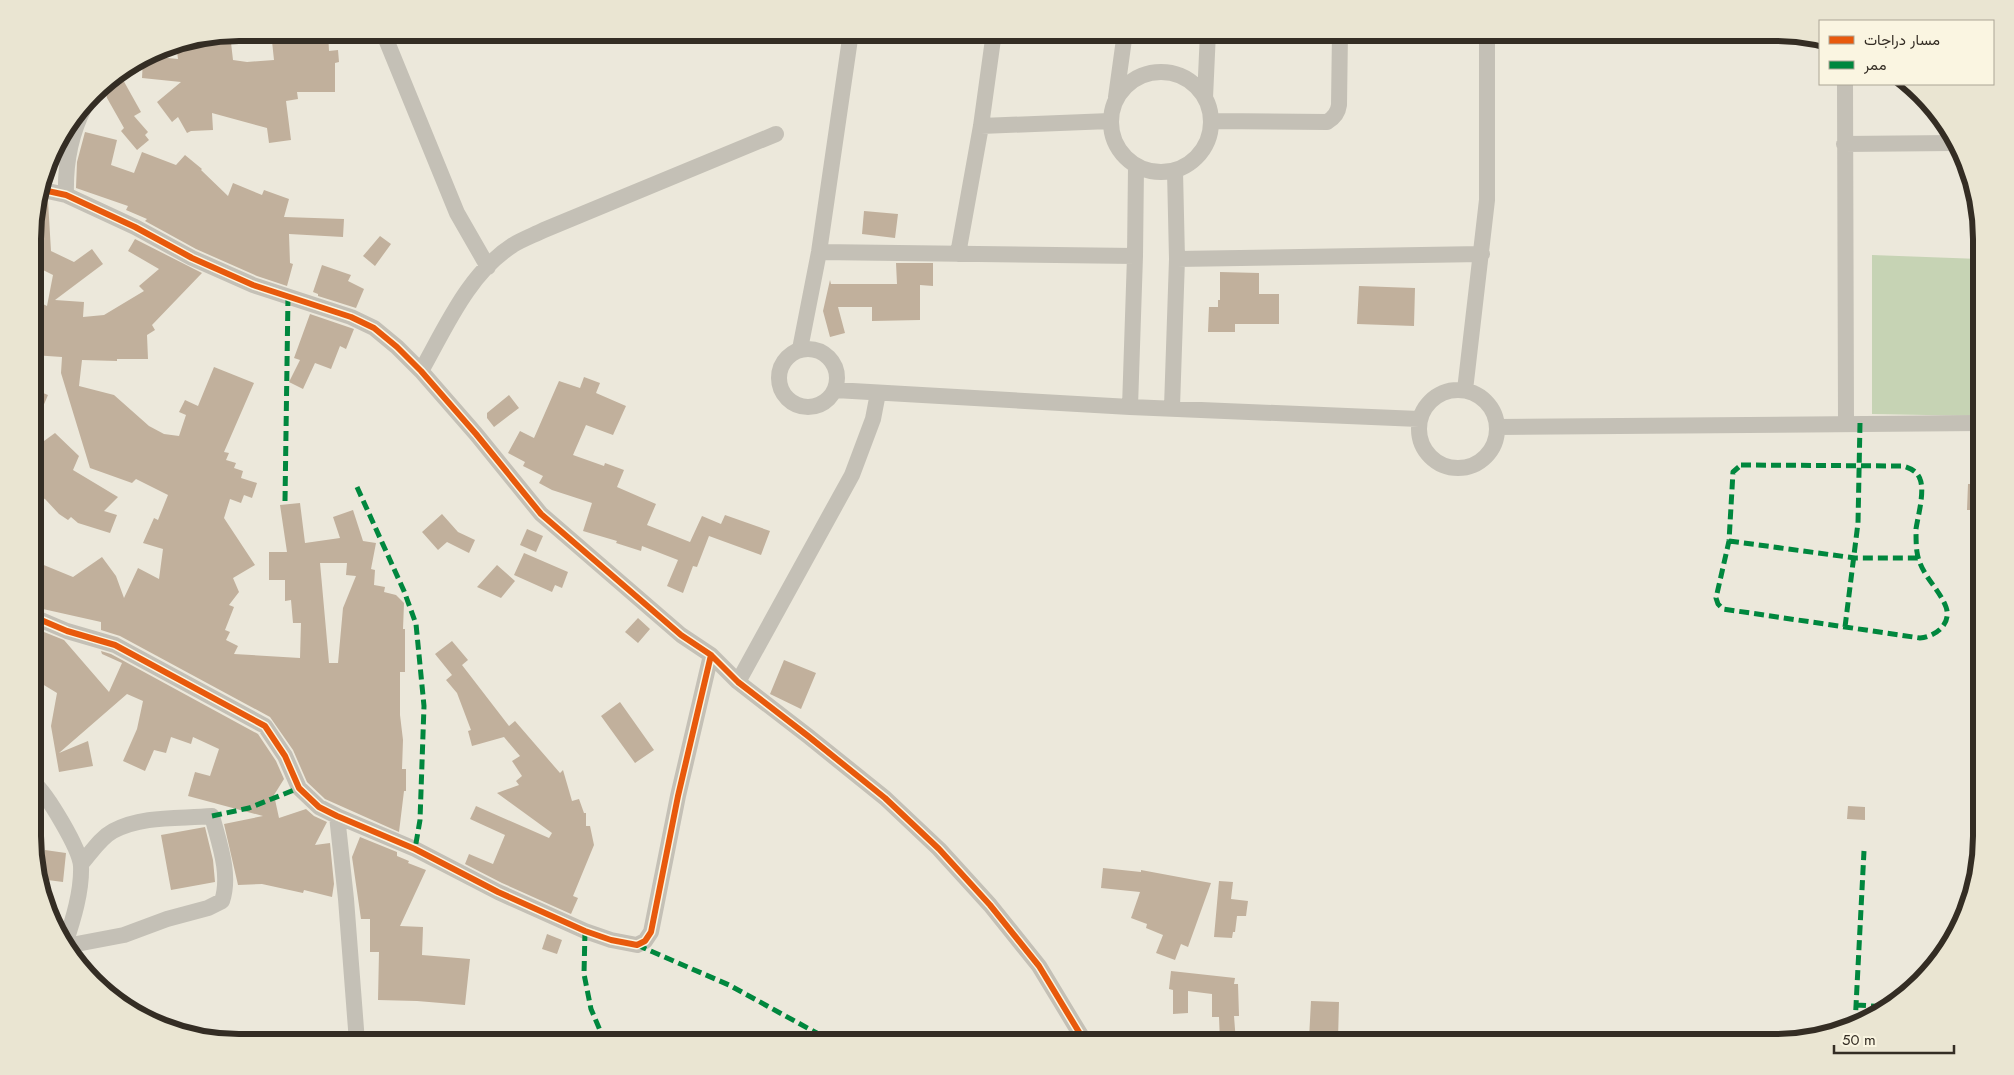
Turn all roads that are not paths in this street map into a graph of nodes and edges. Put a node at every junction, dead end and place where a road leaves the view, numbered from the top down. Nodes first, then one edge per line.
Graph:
1 (387, 41) edge
2 (850, 41) edge
3 (993, 41) edge
4 (1124, 41) edge
5 (1208, 41) edge
6 (1340, 41) edge
7 (1487, 41) edge
8 (1845, 85) edge
9 (1116, 98) junction
10 (1206, 98) junction
11 (1110, 121) junction
12 (1212, 121) junction
13 (981, 126) junction
14 (76, 127) edge
15 (776, 134) dead end
16 (1947, 143) edge
17 (1844, 144) junction
18 (1136, 167) junction
19 (1175, 171) junction
20 (47, 191) edge
21 (66, 195) junction
22 (819, 252) junction
23 (958, 254) junction
24 (1482, 254) junction
25 (1135, 256) junction
26 (1177, 260) junction
27 (488, 267) junction
28 (800, 349) junction
29 (421, 371) junction
30 (835, 390) junction
31 (1464, 390) junction
32 (878, 393) junction
33 (1130, 407) junction
34 (1172, 407) junction
35 (1420, 419) junction
36 (1846, 423) junction
37 (1973, 423) edge
38 (1498, 426) junction
39 (41, 620) edge
40 (711, 655) junction
41 (738, 682) junction
42 (41, 792) edge
43 (337, 816) junction
44 (81, 864) junction
45 (69, 935) edge
46 (74, 944) edge
47 (356, 1034) edge
48 (1080, 1034) edge

1 - 27 street
2 - 22 street
3 - 13 street
4 - 9 street
5 - 10 street
6 - 12 street
7 - 24 street
8 - 17 street
9 - 10 street
9 - 11 street
10 - 12 street
11 - 13 street
11 - 18 street
12 - 19 street
13 - 23 street
14 - 21 street
15 - 27 street
16 - 17 street
17 - 36 street
18 - 19 street
18 - 25 street
19 - 26 street
20 - 21 street
21 - 29 street
22 - 23 street
22 - 28 street
23 - 25 street
24 - 26 street
24 - 31 street
25 - 33 street
26 - 34 street
27 - 29 street
28 - 30 street
28 - 30 street
29 - 40 street
30 - 32 street
31 - 35 street
31 - 38 street
32 - 33 street
32 - 41 street
33 - 34 street
34 - 35 street
35 - 38 street
36 - 37 street
36 - 38 street
39 - 43 street
40 - 41 street
40 - 43 street
41 - 48 street
42 - 44 street
43 - 47 street
44 - 45 street
44 - 46 street

